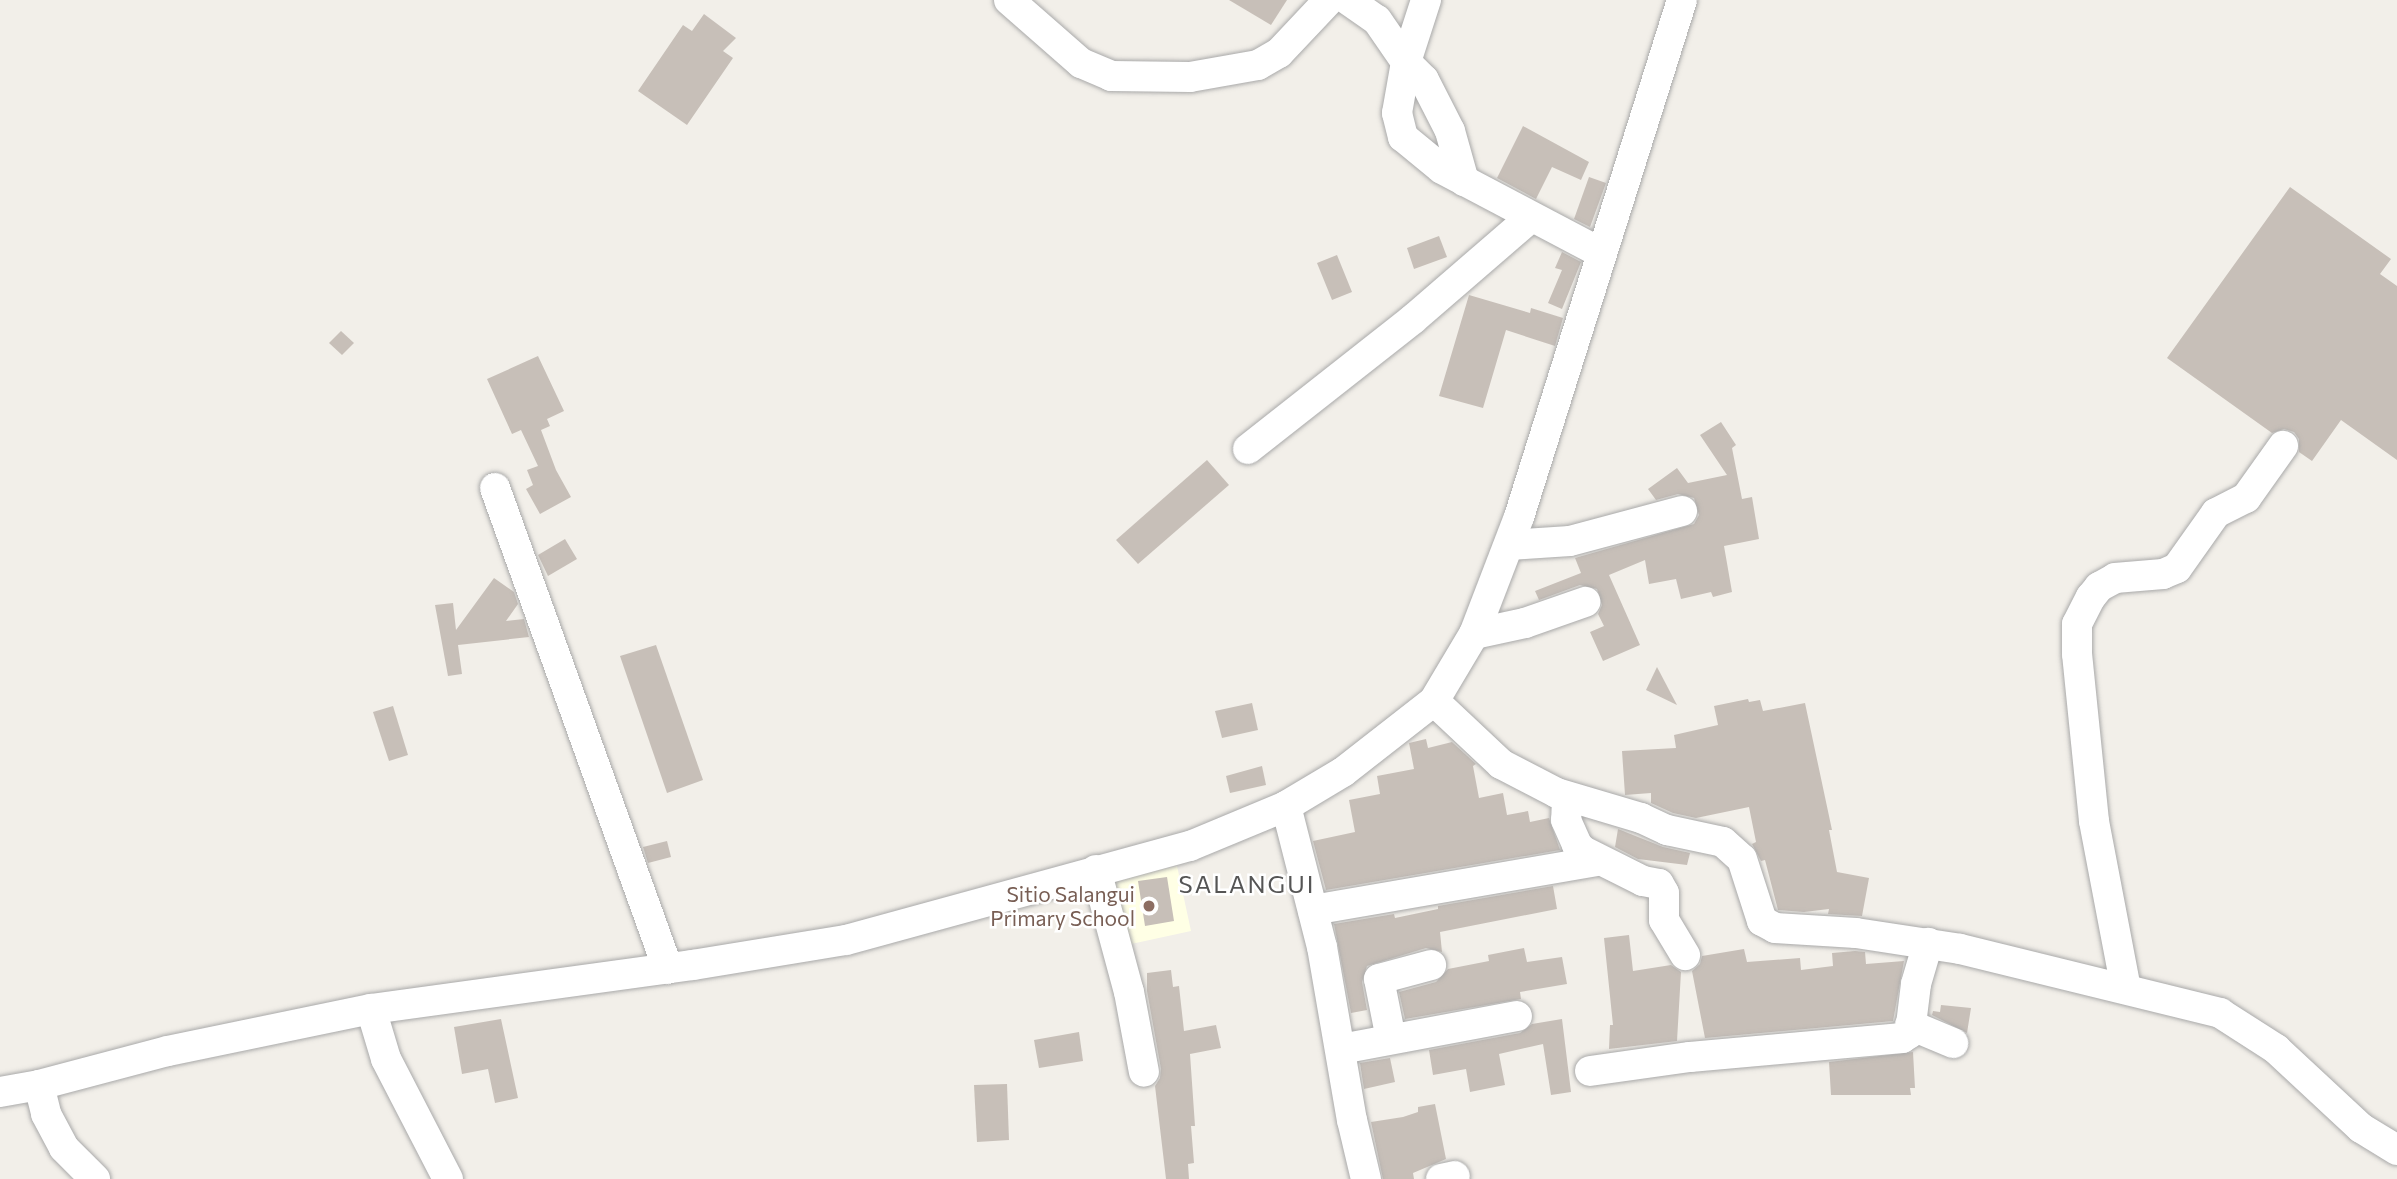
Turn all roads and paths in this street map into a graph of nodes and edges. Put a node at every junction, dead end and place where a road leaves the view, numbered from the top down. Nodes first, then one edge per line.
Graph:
1 (1009, 0) edge
2 (1329, 0) edge
3 (1348, 0) edge
4 (1426, 0) edge
5 (1682, 0) edge
6 (1405, 62) junction
7 (1464, 181) junction
8 (1530, 218) junction
9 (1601, 253) junction
10 (2283, 446) dead end
11 (1248, 449) dead end
12 (495, 488) dead end
13 (1682, 511) dead end
14 (1509, 545) junction
15 (1585, 602) dead end
16 (1475, 634) junction
17 (1434, 701) junction
18 (1567, 797) junction
19 (1286, 806) junction
20 (1597, 860) junction
21 (1096, 870) junction
22 (1312, 910) junction
23 (1928, 943) junction
24 (1685, 955) dead end
25 (1431, 965) dead end
26 (668, 969) junction
27 (2126, 989) junction
28 (371, 1009) junction
29 (1517, 1016) dead end
30 (1910, 1025) junction
31 (1388, 1030) junction
32 (1953, 1043) dead end
33 (1342, 1049) junction
34 (1144, 1072) dead end
35 (1590, 1072) dead end
36 (39, 1085) junction
37 (0, 1092) edge
38 (2397, 1150) edge
39 (95, 1179) edge
40 (448, 1179) edge
41 (1367, 1179) edge

1 - 2 street
3 - 6 street
4 - 6 street
5 - 9 street
6 - 7 street
6 - 7 street
7 - 8 street
8 - 9 street
8 - 11 street
9 - 14 street
10 - 27 street
12 - 26 street
13 - 14 street
14 - 16 street
15 - 16 street
16 - 17 street
17 - 18 street
17 - 19 street
18 - 20 street
18 - 23 street
19 - 21 street
19 - 22 street
20 - 22 street
20 - 24 street
21 - 26 street
21 - 34 street
22 - 33 street
23 - 27 street
23 - 30 street
25 - 31 street
26 - 28 street
27 - 38 street
28 - 36 street
28 - 40 street
29 - 31 street
30 - 32 street
30 - 35 street
31 - 33 street
33 - 41 street
36 - 37 street
36 - 39 street

